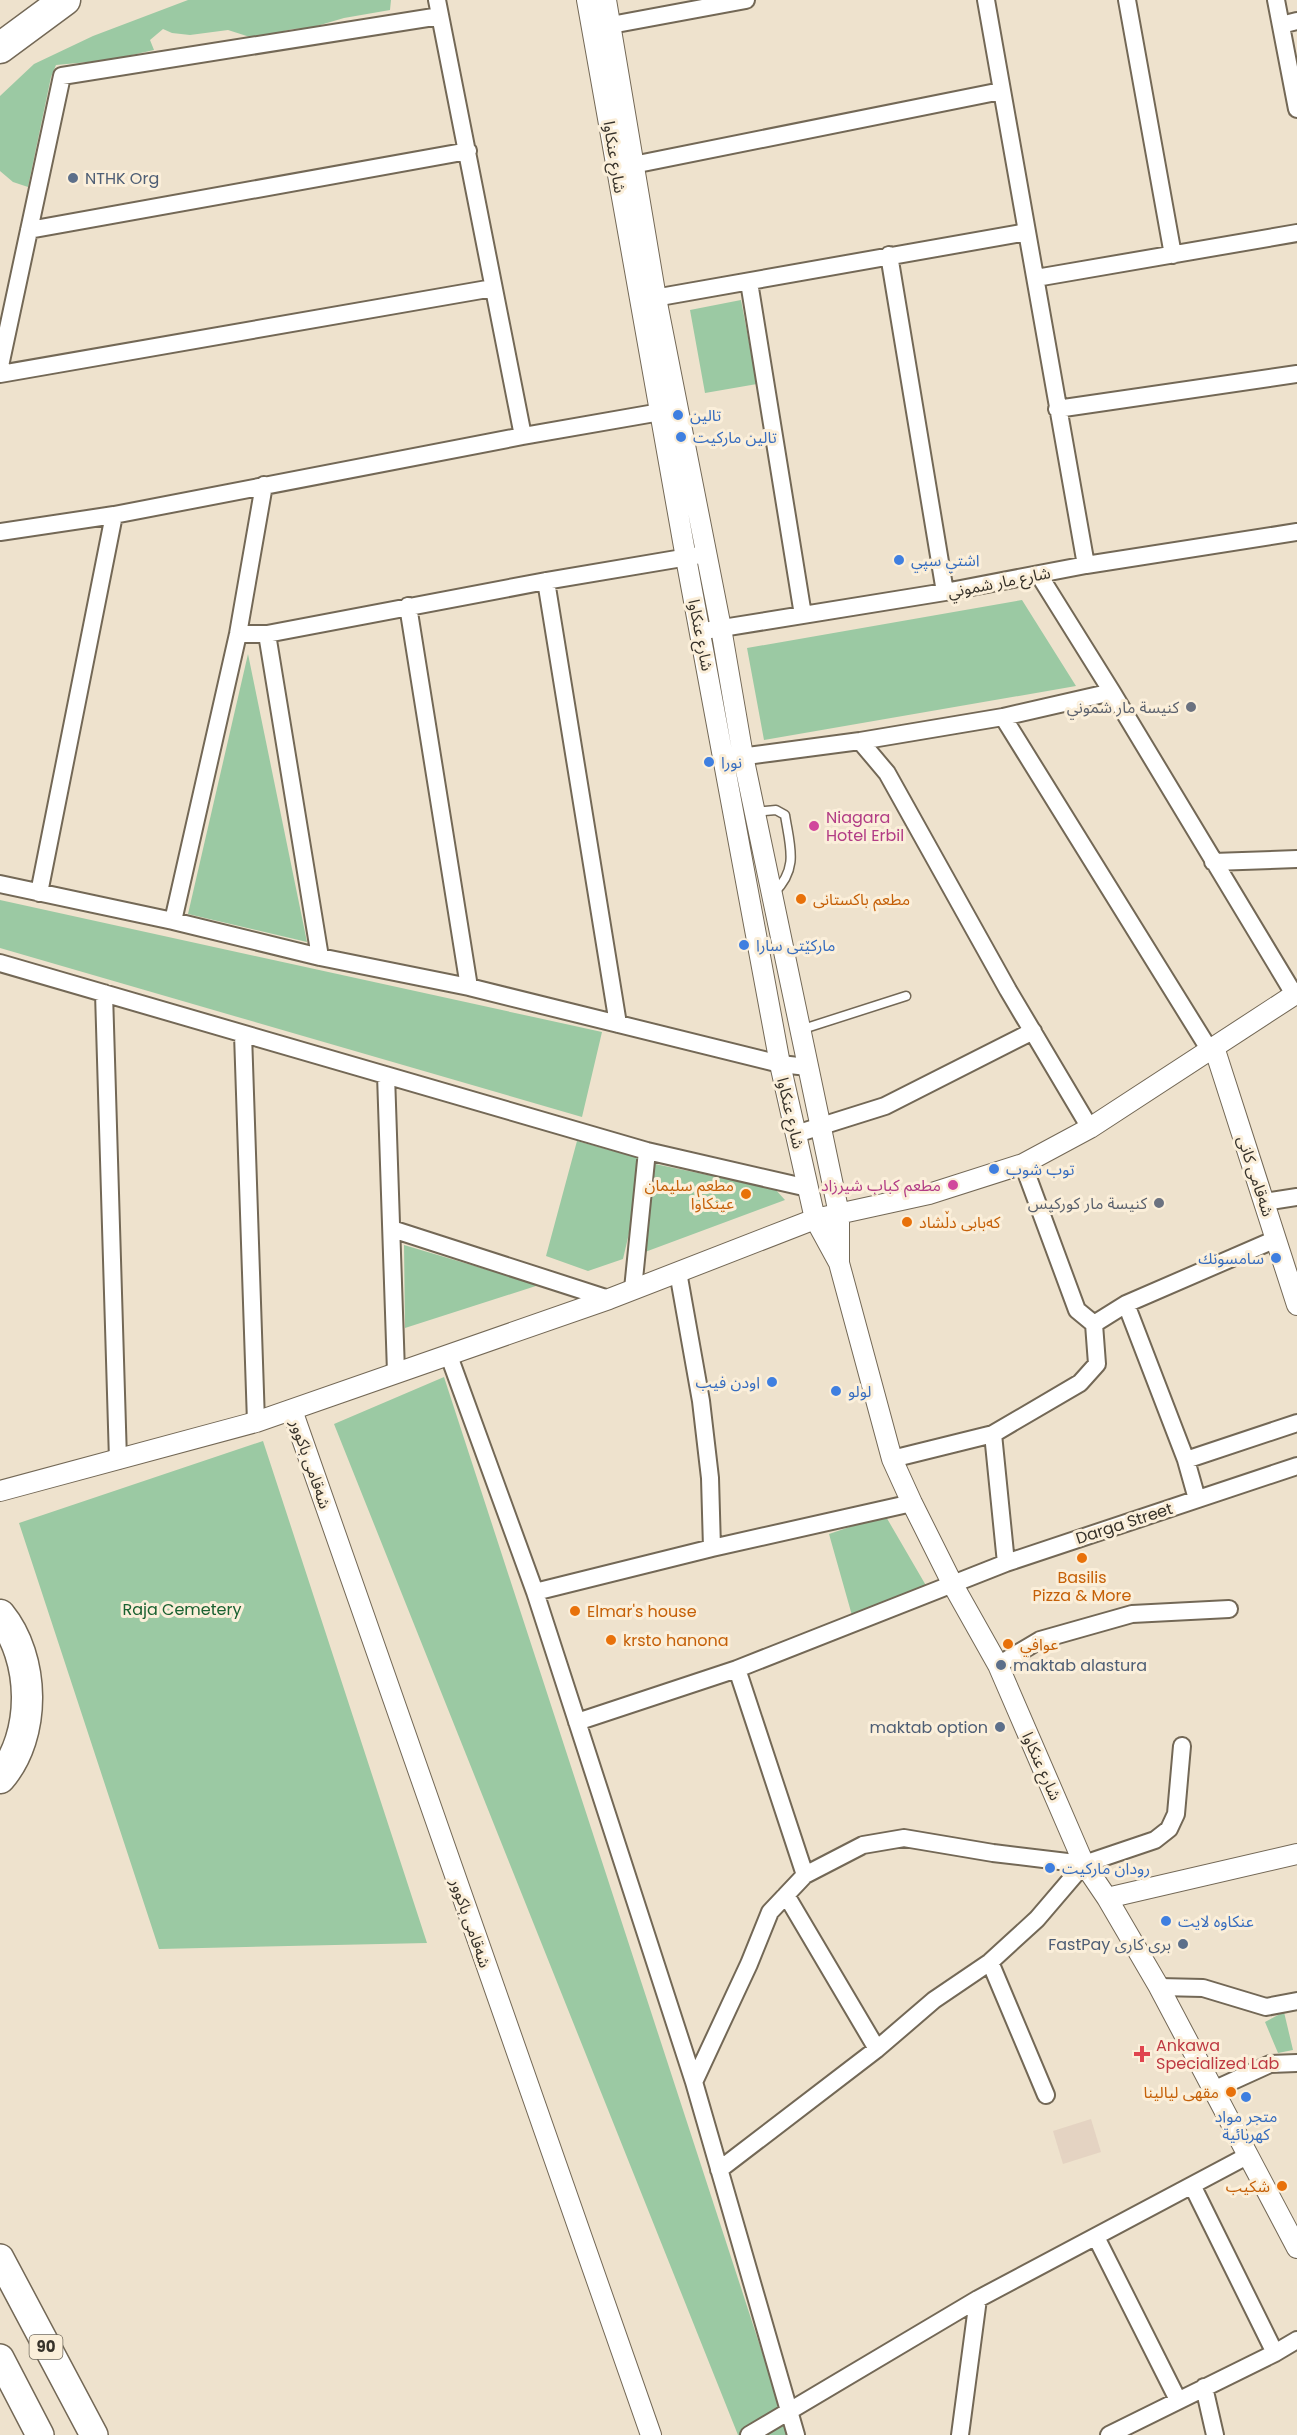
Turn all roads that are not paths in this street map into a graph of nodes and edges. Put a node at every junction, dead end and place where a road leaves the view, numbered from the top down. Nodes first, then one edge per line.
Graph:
1 (65, 0) edge
2 (587, 0) edge
3 (606, 0) edge
4 (746, 0) edge
5 (986, 0) edge
6 (1126, 0) edge
7 (1276, 0) edge
8 (438, 8) edge
9 (1289, 23) edge
10 (602, 27) junction
11 (0, 48) edge
12 (1001, 91) junction
13 (1297, 109) edge
14 (468, 151) junction
15 (625, 167) junction
16 (29, 230) junction
17 (1028, 232) junction
18 (1297, 234) edge
19 (889, 255) junction
20 (1173, 255) junction
21 (1036, 278) junction
22 (749, 282) junction
23 (493, 288) junction
24 (648, 299) junction
25 (0, 366) edge
26 (0, 374) edge
27 (1297, 374) edge
28 (1057, 409) junction
29 (669, 411) junction
30 (523, 436) junction
31 (264, 485) junction
32 (114, 515) junction
33 (0, 532) edge
34 (1297, 532) edge
35 (706, 554) junction
36 (686, 558) junction
37 (1086, 566) junction
38 (1039, 575) junction
39 (546, 581) junction
40 (945, 592) junction
41 (408, 606) junction
42 (803, 615) junction
43 (721, 628) junction
44 (700, 632) junction
45 (238, 634) junction
46 (267, 634) junction
47 (1112, 692) junction
48 (1003, 717) junction
49 (860, 741) junction
50 (734, 758) junction
51 (754, 812) junction
52 (1297, 859) edge
53 (1213, 862) junction
54 (0, 884) edge
55 (39, 893) junction
56 (772, 895) junction
57 (173, 921) junction
58 (320, 957) junction
59 (0, 963) edge
60 (469, 987) junction
61 (104, 993) junction
62 (1296, 994) edge
63 (906, 996) dead end
64 (618, 1024) junction
65 (800, 1030) junction
66 (1033, 1031) junction
67 (243, 1034) junction
68 (1211, 1048) junction
69 (780, 1064) junction
70 (808, 1067) junction
71 (386, 1075) junction
72 (821, 1126) junction
73 (1090, 1128) junction
74 (796, 1134) junction
75 (647, 1151) junction
76 (1023, 1164) junction
77 (808, 1188) junction
78 (1297, 1197) edge
79 (1264, 1202) junction
80 (839, 1214) junction
81 (814, 1220) junction
82 (392, 1229) junction
83 (1276, 1239) junction
84 (839, 1263) junction
85 (678, 1272) junction
86 (633, 1289) junction
87 (609, 1299) junction
88 (1126, 1304) junction
89 (1297, 1305) edge
90 (1094, 1324) junction
91 (449, 1356) junction
92 (396, 1372) junction
93 (292, 1410) junction
94 (256, 1422) junction
95 (1297, 1423) edge
96 (993, 1434) junction
97 (891, 1458) junction
98 (118, 1460) junction
99 (1186, 1460) junction
100 (1297, 1466) edge
101 (0, 1491) edge
102 (1197, 1499) junction
103 (912, 1503) junction
104 (711, 1548) junction
105 (1006, 1563) junction
106 (953, 1585) junction
107 (535, 1592) junction
108 (1229, 1609) dead end
109 (0, 1615) edge
110 (998, 1665) junction
111 (737, 1670) junction
112 (577, 1722) junction
113 (1182, 1746) dead end
114 (0, 1778) edge
115 (1297, 1854) edge
116 (1084, 1864) junction
117 (805, 1875) junction
118 (786, 1895) junction
119 (1107, 1898) junction
120 (990, 1962) junction
121 (1159, 1987) junction
122 (1297, 2001) edge
123 (877, 2049) junction
124 (1297, 2062) edge
125 (694, 2082) junction
126 (1213, 2090) junction
127 (1046, 2095) dead end
128 (1247, 2156) junction
129 (719, 2170) junction
130 (1193, 2187) junction
131 (1096, 2237) junction
132 (1297, 2248) edge
133 (0, 2258) edge
134 (978, 2299) junction
135 (1297, 2340) edge
136 (1275, 2353) junction
137 (0, 2358) edge
138 (1204, 2387) junction
139 (1178, 2400) junction
140 (789, 2412) junction
141 (40, 2435) edge
142 (93, 2435) edge
143 (651, 2435) edge
144 (749, 2435) edge
145 (796, 2435) edge
146 (960, 2435) edge
147 (1110, 2435) edge
148 (1215, 2435) edge

1 - 11 highway
2 - 10 street, شارع عنكاوا
3 - 10 street, شارع عنكاوا
4 - 10 street
5 - 12 street
6 - 20 street
7 - 9 street
8 - 14 street
8 - 16 street
9 - 13 street
10 - 15 street, شارع عنكاوا
12 - 15 street
12 - 17 street
14 - 16 street
14 - 23 street
15 - 24 street, شارع عنكاوا
16 - 25 street
17 - 19 street
17 - 21 street
18 - 20 street
19 - 22 street
19 - 40 street
20 - 21 street
21 - 28 street
22 - 24 street
22 - 42 street
23 - 26 street
23 - 30 street
24 - 29 street, شارع عنكاوا
27 - 28 street
28 - 37 street
29 - 30 street
29 - 35 street, شارع عنكاوا
29 - 36 street, شارع عنكاوا
30 - 31 street
31 - 32 street
31 - 45 street
32 - 33 street
32 - 55 street
34 - 37 street, شارع مار شموني
35 - 36 street
35 - 43 street, شارع عنكاوا
36 - 39 street
36 - 44 street, شارع عنكاوا
37 - 38 street, شارع مار شموني
38 - 40 street, شارع مار شموني
38 - 47 street
39 - 41 street
39 - 64 street
40 - 42 street, شارع مار شموني
41 - 46 street
41 - 60 street
42 - 43 street, شارع مار شموني
43 - 44 street, شارع مار شموني
43 - 50 street, شارع عنكاوا
44 - 50 street, شارع عنكاوا
45 - 46 street
45 - 57 street
46 - 58 street
47 - 48 street
47 - 53 street
48 - 49 street
48 - 68 street
49 - 50 street
49 - 66 street
50 - 51 street, شارع عنكاوا
50 - 69 street, شارع عنكاوا
51 - 56 street, شارع عنكاوا
51 - 56 lane
52 - 53 street
53 - 62 street
54 - 55 street
55 - 57 street
56 - 65 street, شارع عنكاوا
57 - 58 street
58 - 60 street
59 - 61 street
60 - 64 street
61 - 67 street
61 - 98 street
62 - 68 street
63 - 65 lane
64 - 69 street
65 - 70 street, شارع عنكاوا
66 - 72 street
66 - 73 street
67 - 71 street
67 - 94 street
68 - 73 street
68 - 79 street, شەقامی کانی
69 - 70 street
69 - 74 street, شارع عنكاوا
70 - 72 street, شارع عنكاوا
71 - 75 street
71 - 82 street
72 - 74 street
72 - 80 street, شارع عنكاوا
73 - 76 street
74 - 77 street, شارع عنكاوا
75 - 77 street
75 - 86 street
76 - 80 street
76 - 90 street
77 - 81 street, شارع عنكاوا
78 - 79 street
79 - 83 street, شەقامی کانی
80 - 81 street
80 - 84 street, شارع عنكاوا
81 - 84 street, شارع عنكاوا
81 - 85 street
82 - 87 street
82 - 92 street
83 - 88 street
83 - 89 street, شەقامی کانی
84 - 97 street, شارع عنكاوا
85 - 86 street
85 - 104 street
86 - 87 street
87 - 91 street
88 - 90 street
88 - 99 street
90 - 96 street
91 - 92 street
91 - 107 street
92 - 93 street
93 - 94 street
93 - 143 street, شەقامی باکوور
94 - 98 street
95 - 99 street
96 - 97 street
96 - 105 street
97 - 103 street, شارع عنكاوا
98 - 101 street
99 - 102 street
100 - 102 street, Darga Street
102 - 105 street, Darga Street
103 - 104 street
103 - 106 street, شارع عنكاوا
104 - 107 street
105 - 106 street, Darga Street
106 - 110 street, شارع عنكاوا
106 - 111 street, Darga Street
107 - 112 street
108 - 110 street
109 - 114 highway
110 - 116 street, شارع عنكاوا
111 - 112 street, Darga Street
111 - 117 street
112 - 125 street
113 - 116 street
115 - 119 street
116 - 117 street
116 - 119 street, شارع عنكاوا
116 - 120 street
117 - 118 street
118 - 123 street
118 - 125 street
119 - 121 street, شارع عنكاوا
120 - 123 street
120 - 127 street
121 - 122 street
121 - 126 street, شارع عنكاوا
123 - 129 street
124 - 126 street
125 - 129 street
126 - 128 street, شارع عنكاوا
128 - 130 street
128 - 132 street, شارع عنكاوا
129 - 140 street
130 - 131 street
130 - 136 street
131 - 134 street
131 - 139 street
133 - 142 highway, 90
134 - 140 street
134 - 146 street
135 - 136 street
136 - 138 street
137 - 141 highway
138 - 139 street
138 - 148 street
139 - 147 street
140 - 144 street
140 - 145 street

